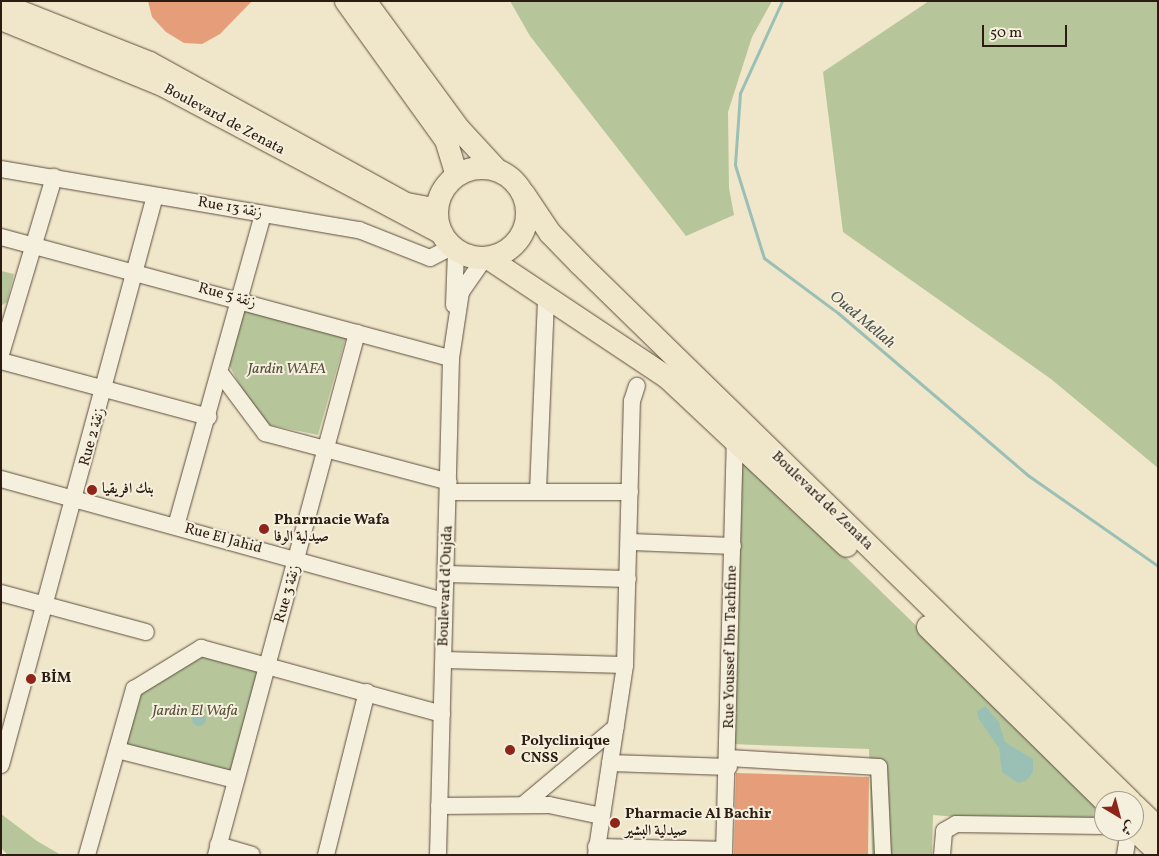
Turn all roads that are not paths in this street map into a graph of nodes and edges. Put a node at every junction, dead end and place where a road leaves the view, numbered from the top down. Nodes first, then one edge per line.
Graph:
1 (346, 1) edge
2 (365, 1) edge
3 (1, 3) edge
4 (1, 20) edge
5 (496, 169) junction
6 (1, 170) edge
7 (457, 175) junction
8 (54, 177) junction
9 (524, 194) junction
10 (156, 196) junction
11 (437, 209) junction
12 (263, 214) junction
13 (1, 236) edge
14 (450, 244) junction
15 (34, 245) junction
16 (486, 258) junction
17 (135, 272) junction
18 (546, 297) junction
19 (241, 299) junction
20 (456, 317) junction
21 (7, 318) edge
22 (357, 333) junction
23 (1, 354) edge
24 (451, 358) junction
25 (1, 361) edge
26 (221, 374) junction
27 (637, 386) dead end
28 (106, 390) junction
29 (209, 417) junction
30 (735, 438) junction
31 (327, 450) junction
32 (1, 479) edge
33 (449, 487) junction
34 (538, 491) junction
35 (630, 492) junction
36 (76, 497) junction
37 (176, 526) junction
38 (631, 542) junction
39 (733, 546) junction
40 (297, 559) junction
41 (446, 574) junction
42 (628, 578) junction
43 (1, 593) edge
44 (444, 601) junction
45 (44, 604) junction
46 (146, 632) dead end
47 (444, 660) junction
48 (625, 665) junction
49 (267, 667) junction
50 (367, 692) junction
51 (442, 714) junction
52 (616, 727) junction
53 (117, 750) junction
54 (729, 762) junction
55 (610, 763) junction
56 (1, 765) edge
57 (235, 780) junction
58 (1095, 791) edge
59 (1120, 791) edge
60 (524, 805) junction
61 (439, 806) junction
62 (1144, 815) edge
63 (601, 816) junction
64 (1094, 826) edge
65 (1158, 828) edge
66 (1144, 839) edge
67 (1127, 841) edge
68 (217, 850) edge
69 (596, 851) edge
70 (724, 852) edge
71 (1158, 852) edge
72 (87, 855) edge
73 (252, 855) edge
74 (326, 855) edge
75 (438, 855) edge
76 (883, 855) edge
77 (942, 855) edge
78 (1125, 855) edge

1 - 7 highway
2 - 5 highway
3 - 11 main road, Boulevard de Zenata
4 - 14 main road, Boulevard de Zenata
5 - 7 highway
5 - 9 highway
6 - 8 street, Rue 13 زنقة
7 - 11 highway
8 - 10 street, Rue 13 زنقة
8 - 15 street
9 - 16 highway
9 - 59 highway, Boulevard de Zenata
10 - 12 street, Rue 13 زنقة
10 - 17 street, Rue 2 زنقة
11 - 14 highway
12 - 14 street, Rue 13 زنقة
12 - 19 street
13 - 15 street, Rue 5 زنقة
14 - 16 highway
14 - 20 street, Boulevard d'Oujda
15 - 17 street, Rue 5 زنقة
15 - 21 street
16 - 18 highway, Boulevard de Zenata
16 - 20 street, Boulevard d'Oujda
17 - 19 street, Rue 5 زنقة
17 - 28 street, Rue 2 زنقة
18 - 30 highway, Boulevard de Zenata
18 - 34 street
19 - 22 street, Rue 5 زنقة
19 - 26 street
20 - 24 street, Boulevard d'Oujda
21 - 23 street
22 - 24 street, Rue 5 زنقة
22 - 31 street, Rue 3 زنقة
24 - 33 street, Boulevard d'Oujda
25 - 28 street
26 - 29 street
26 - 31 street
27 - 35 street
28 - 29 street
28 - 36 street, Rue 2 زنقة
29 - 37 street
30 - 39 street, Rue Youssef Ibn Tachfine
30 - 58 highway, Boulevard de Zenata
31 - 33 street
31 - 40 street, Rue 3 زنقة
32 - 36 street, Rue El Jahid
33 - 34 street
33 - 41 street, Boulevard d'Oujda
34 - 35 street
35 - 38 street
36 - 37 street, Rue El Jahid
36 - 45 street, Rue 2 زنقة
37 - 40 street, Rue El Jahid
38 - 39 street
38 - 42 street
39 - 54 street, Rue Youssef Ibn Tachfine
40 - 44 street, Rue El Jahid
40 - 49 street, Rue 3 زنقة
41 - 42 street
41 - 44 street, Boulevard d'Oujda
42 - 48 street
43 - 45 street
44 - 47 street, Boulevard d'Oujda
45 - 46 street
45 - 56 street, Rue 2 زنقة
47 - 48 street
47 - 51 street, Boulevard d'Oujda
48 - 52 street
49 - 50 street
49 - 53 street
49 - 57 street, Rue 3 زنقة
50 - 51 street
50 - 74 street
51 - 61 street, Boulevard d'Oujda
52 - 55 street
52 - 60 street
53 - 57 street
53 - 72 street
54 - 55 street
54 - 70 street, Rue Youssef Ibn Tachfine
54 - 76 street
55 - 63 street
57 - 68 street, Rue 3 زنقة
60 - 61 street
60 - 63 street
61 - 75 street, Boulevard d'Oujda
62 - 65 highway
63 - 69 street
64 - 77 street
66 - 71 highway
67 - 78 street
68 - 73 street
69 - 70 street

